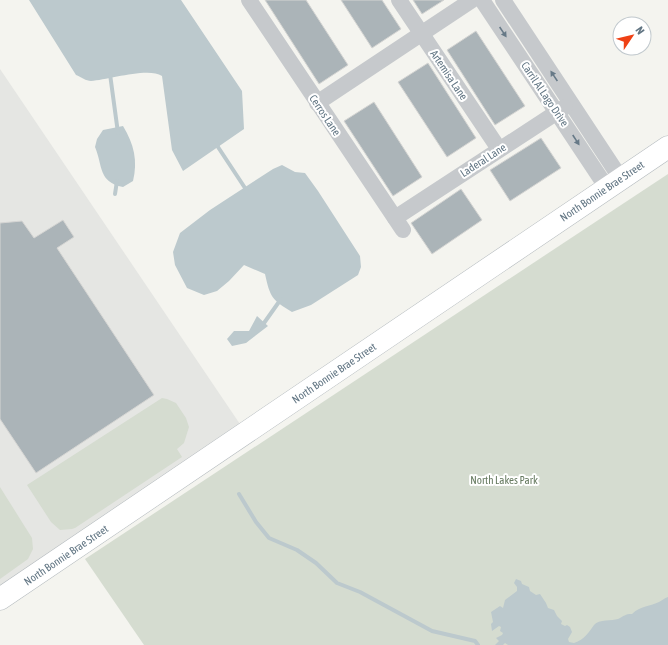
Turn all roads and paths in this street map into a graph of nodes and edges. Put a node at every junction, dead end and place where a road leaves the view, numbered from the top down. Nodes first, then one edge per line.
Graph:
1 (249, 0) edge
2 (399, 0) edge
3 (472, 0) edge
4 (482, 0) edge
5 (503, 0) edge
6 (422, 34) junction
7 (317, 103) junction
8 (571, 103) junction
9 (557, 112) junction
10 (668, 147) edge
11 (499, 149) junction
12 (614, 183) junction
13 (399, 224) joint
14 (0, 599) edge

1 - 7 street, Cerros Lane
2 - 6 street, Artemisa Lane
3 - 6 street
4 -> 9 street, Carril Al Lago Drive
8 -> 5 street, Carril Al Lago Drive
6 - 7 street
6 - 11 street, Artemisa Lane
7 - 13 street, Cerros Lane
8 - 9 street, Laderal Lane
8 - 12 street, Carril Al Lago Drive
9 - 11 street, Laderal Lane
9 -> 12 street, Carril Al Lago Drive
10 - 12 main road, North Bonnie Brae Street
11 - 13 street, Laderal Lane
12 - 14 main road, North Bonnie Brae Street

